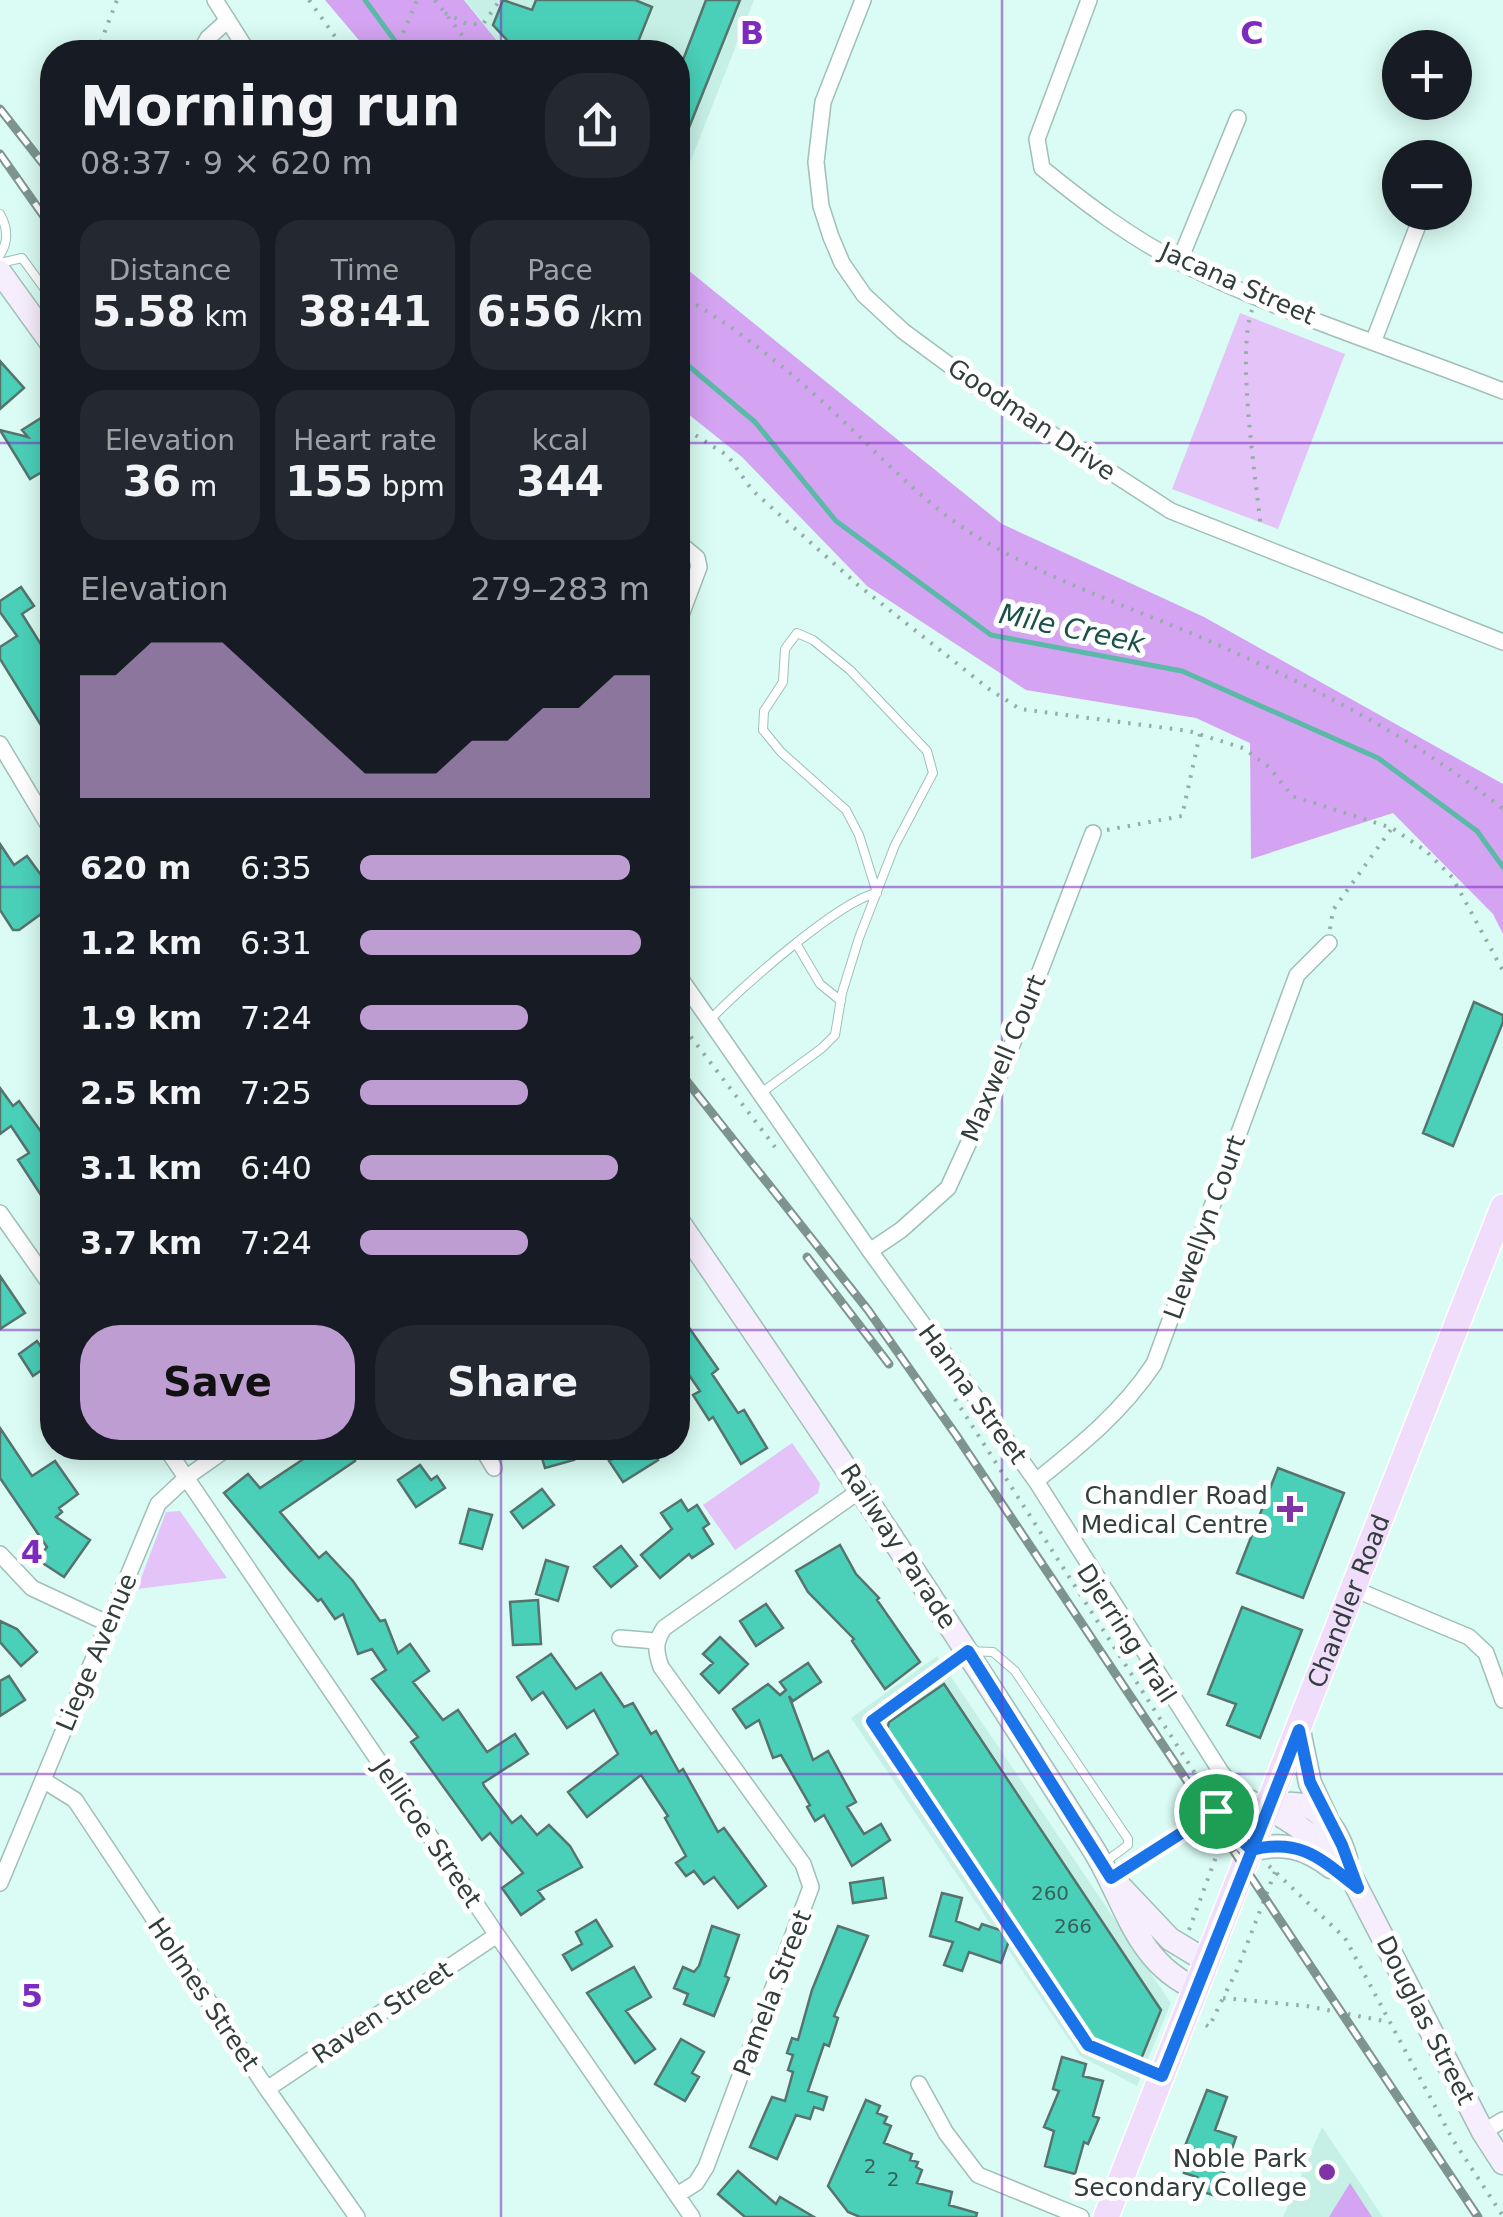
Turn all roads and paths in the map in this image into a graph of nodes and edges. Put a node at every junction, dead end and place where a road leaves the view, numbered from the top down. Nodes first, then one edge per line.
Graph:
1 (118, 0) edge
2 (215, 0) edge
3 (310, 0) edge
4 (417, 0) edge
5 (435, 0) edge
6 (500, 0) edge
7 (863, 0) edge
8 (1089, 0) edge
9 (445, 12) junction
10 (228, 20) junction
11 (102, 40) edge
12 (207, 40) edge
13 (240, 40) edge
14 (338, 40) edge
15 (400, 40) edge
16 (465, 40) edge
17 (1238, 118) dead end
18 (0, 214) edge
19 (1416, 230) edge
20 (0, 255) edge
21 (1179, 262) junction
22 (2, 278) edge
23 (40, 282) edge
24 (1257, 296) junction
25 (690, 302) edge
26 (40, 328) edge
27 (1374, 340) junction
28 (1503, 391) edge
29 (690, 432) edge
30 (1263, 549) junction
31 (690, 552) edge
32 (690, 592) edge
33 (1503, 642) edge
34 (1200, 734) junction
35 (0, 744) edge
36 (1503, 808) edge
37 (40, 811) edge
38 (1392, 828) junction
39 (1093, 833) joint
40 (878, 892) junction
41 (797, 944) junction
42 (1328, 944) joint
43 (1503, 971) edge
44 (690, 992) edge
45 (841, 1001) junction
46 (710, 1020) junction
47 (690, 1036) edge
48 (760, 1092) junction
49 (782, 1156) dead end
50 (1503, 1207) edge
51 (0, 1213) edge
52 (690, 1237) edge
53 (870, 1252) junction
54 (40, 1270) edge
55 (950, 1392) dead end
56 (175, 1460) edge
57 (211, 1460) edge
58 (489, 1460) edge
59 (494, 1468) dead end
60 (187, 1477) junction
61 (1036, 1480) junction
62 (862, 1488) junction
63 (0, 1554) edge
64 (1354, 1589) junction
65 (107, 1623) junction
66 (620, 1638) dead end
67 (656, 1641) junction
68 (968, 1651) junction
69 (1503, 1700) edge
70 (1299, 1730) junction
71 (43, 1780) junction
72 (1269, 1808) junction
73 (1238, 1810) dead end
74 (1216, 1811) junction
75 (1227, 1827) junction
76 (1334, 1832) junction
77 (1252, 1850) junction
78 (1107, 1871) junction
79 (1276, 1871) junction
80 (1354, 1882) junction
81 (0, 1883) edge
82 (1189, 1930) dead end
83 (497, 1936) junction
84 (1208, 1962) junction
85 (1197, 1989) junction
86 (1222, 1998) junction
87 (1388, 2022) junction
88 (1200, 2024) dead end
89 (1162, 2076) junction
90 (919, 2084) dead end
91 (267, 2089) junction
92 (1493, 2126) edge
93 (1503, 2163) edge
94 (678, 2196) junction
95 (1503, 2216) edge
96 (357, 2217) edge
97 (692, 2217) edge
98 (1081, 2217) edge
99 (1106, 2217) edge

1 - 11 path
2 - 10 street
3 - 14 path
4 - 15 path
5 - 9 path
6 - 9 path
7 - 30 street, Goodman Drive
8 - 21 street, Jacana Street
9 - 16 path
10 - 12 street
10 - 13 street
17 - 21 street
18 - 20 lane
19 - 27 street
21 - 24 street, Jacana Street
22 - 23 lane
22 - 26 main road
24 - 27 street, Jacana Street
24 - 30 path
25 - 36 path
27 - 28 street, Jacana Street
29 - 34 path
30 - 33 street, Goodman Drive
31 - 32 street
34 - 38 path
34 - 39 path
35 - 37 street
38 - 42 path
38 - 43 path
39 - 53 street, Maxwell Court
40 - 40 lane
40 - 41 lane
40 - 45 lane
41 - 45 lane
41 - 46 lane
42 - 61 street, Llewellyn Court
44 - 46 street, Hanna Street
45 - 48 lane
46 - 48 street, Hanna Street
47 - 49 path
48 - 53 street, Hanna Street
50 - 64 main road, Chandler Road
51 - 54 street
52 - 62 main road, Railway Parade
53 - 61 street, Hanna Street
55 - 74 path, Djerring Trail
56 - 60 street, Jellicoe Street
57 - 60 street, Liege Avenue
58 - 59 street
60 - 65 street, Liege Avenue
60 - 83 street, Jellicoe Street
61 - 72 street, Hanna Street
62 - 67 street
62 - 68 main road, Railway Parade
63 - 65 street
64 - 69 street
64 - 70 main road, Chandler Road
65 - 71 street, Liege Avenue
66 - 67 street
67 - 94 street, Pamela Street
68 - 78 main road, Railway Parade
68 - 78 lane
68 - 89 lane
70 - 72 main road, Chandler Road
70 - 76 main road, Douglas Street
71 - 81 street, Liege Avenue
71 - 91 street, Holmes Street
72 - 76 main road
72 - 77 main road, Chandler Road
72 - 80 main road, Douglas Street
73 - 75 path
74 - 75 path, Djerring Trail
74 - 78 path
75 - 77 path, Djerring Trail
75 - 82 path
76 - 80 main road, Douglas Street
77 - 79 path, Djerring Trail
77 - 80 main road
77 - 84 main road, Chandler Road
78 - 84 main road, Railway Parade
78 - 85 main road, Railway Parade
79 - 86 path
79 - 87 path, Djerring Trail
80 - 92 main road, Douglas Street
83 - 91 street, Raven Street
83 - 94 street, Jellicoe Street
84 - 85 main road, Chandler Road
85 - 89 main road, Chandler Road
86 - 87 path
86 - 88 path
87 - 95 path, Djerring Trail
89 - 99 main road, Chandler Road
90 - 98 street
91 - 96 street, Holmes Street
92 - 93 main road, Douglas Street
94 - 97 street, Jellicoe Street

